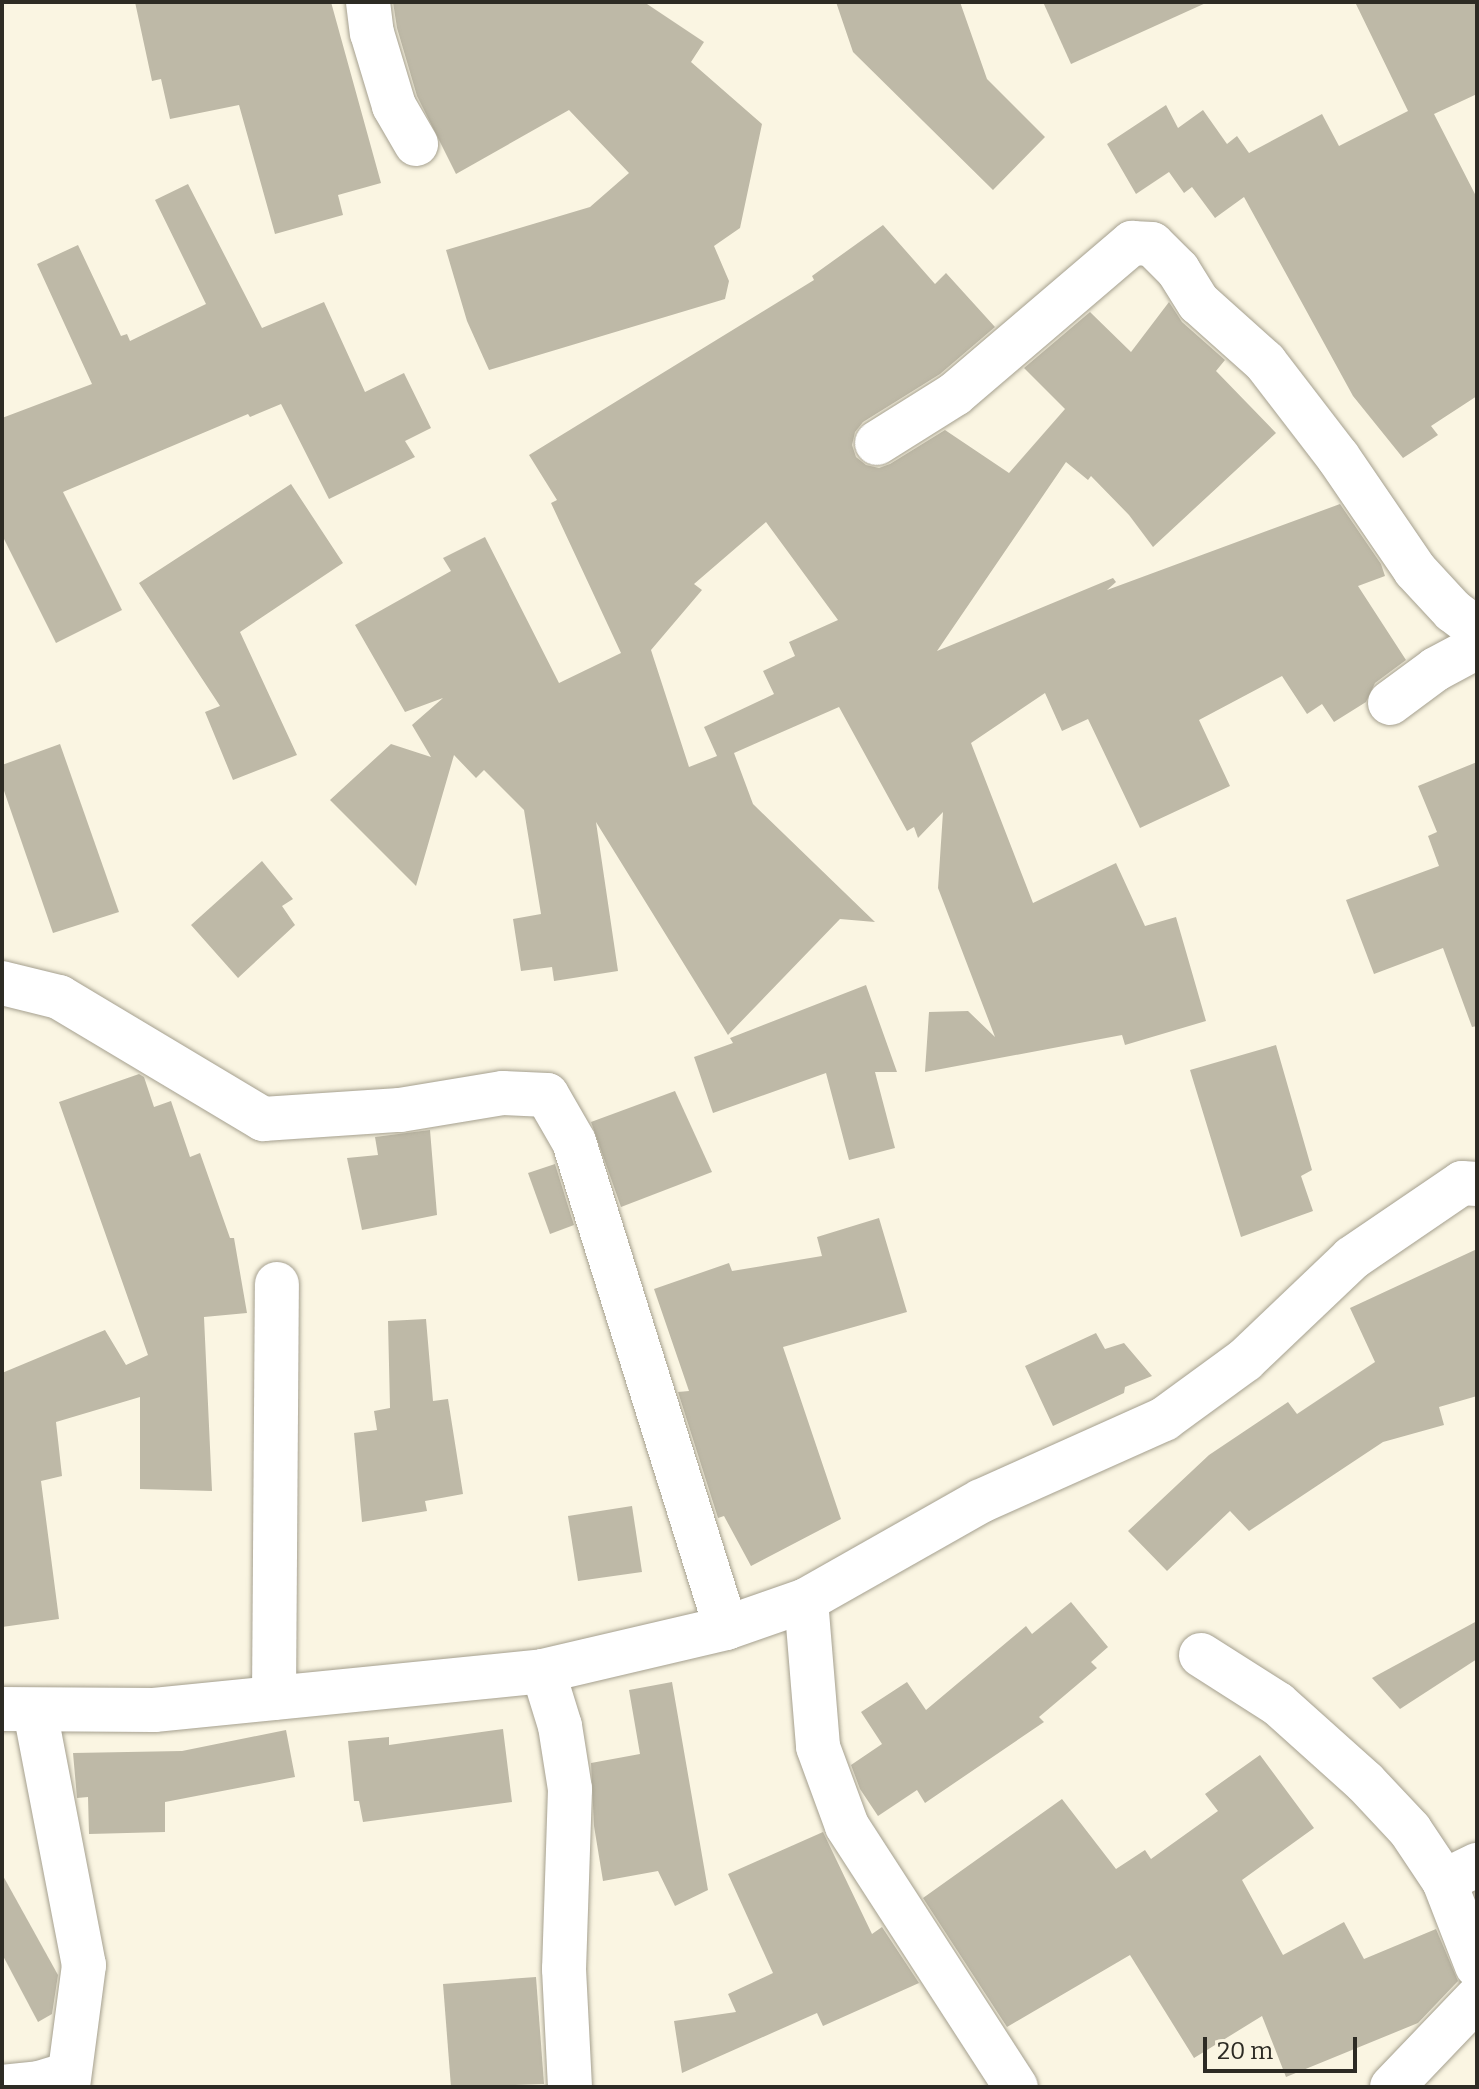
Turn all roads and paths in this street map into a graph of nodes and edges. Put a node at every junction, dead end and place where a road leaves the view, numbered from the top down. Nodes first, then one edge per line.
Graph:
1 (368, 2) edge
2 (416, 144) dead end
3 (877, 443) dead end
4 (1477, 629) edge
5 (1477, 647) edge
6 (1390, 703) dead end
7 (2, 983) edge
8 (1477, 1184) edge
9 (277, 1284) dead end
10 (806, 1600) junction
11 (726, 1628) junction
12 (1201, 1655) dead end
13 (543, 1671) junction
14 (274, 1698) junction
15 (19, 1710) edge
16 (1461, 1873) edge
17 (1477, 1966) edge
18 (1477, 1998) edge
19 (68, 2080) edge
20 (2, 2087) edge
21 (570, 2087) edge
22 (1016, 2087) edge
23 (1392, 2087) edge

1 - 2 street
3 - 4 street
5 - 6 street
7 - 11 street
8 - 10 street
9 - 14 street
10 - 11 street
10 - 22 street
11 - 13 street
12 - 16 street
13 - 14 street
13 - 21 street
14 - 15 street
15 - 19 street
16 - 17 street
18 - 23 street
19 - 20 street

